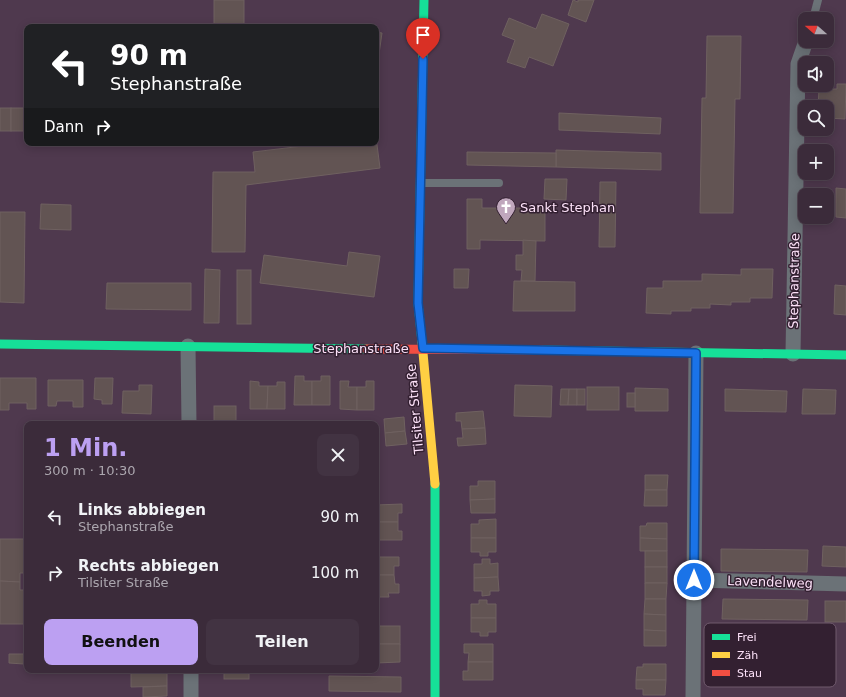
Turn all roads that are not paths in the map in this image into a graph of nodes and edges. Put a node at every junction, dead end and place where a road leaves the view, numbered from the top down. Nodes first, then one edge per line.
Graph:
1 (424, 0) edge
2 (818, 0) edge
3 (815, 12) edge
4 (804, 48) edge
5 (419, 183) junction
6 (500, 183) dead end
7 (0, 344) edge
8 (188, 346) junction
9 (423, 348) junction
10 (696, 353) junction
11 (793, 354) junction
12 (846, 355) edge
13 (189, 421) edge
14 (694, 580) junction
15 (846, 584) edge
16 (191, 673) edge
17 (191, 697) edge
18 (435, 697) edge
19 (694, 697) edge

1 - 5 street, Tilsiter Straße
2 - 3 lane
4 - 11 street, Stephanstraße
5 - 6 lane
5 - 9 street, Tilsiter Straße
7 - 8 street, Stephanstraße
8 - 9 street, Stephanstraße
8 - 13 street
9 - 10 street, Stephanstraße
9 - 18 street, Tilsiter Straße
10 - 11 street, Stephanstraße
10 - 14 street
11 - 12 street, Stephanstraße
14 - 15 street, Lavendelweg
14 - 19 street
16 - 17 street

